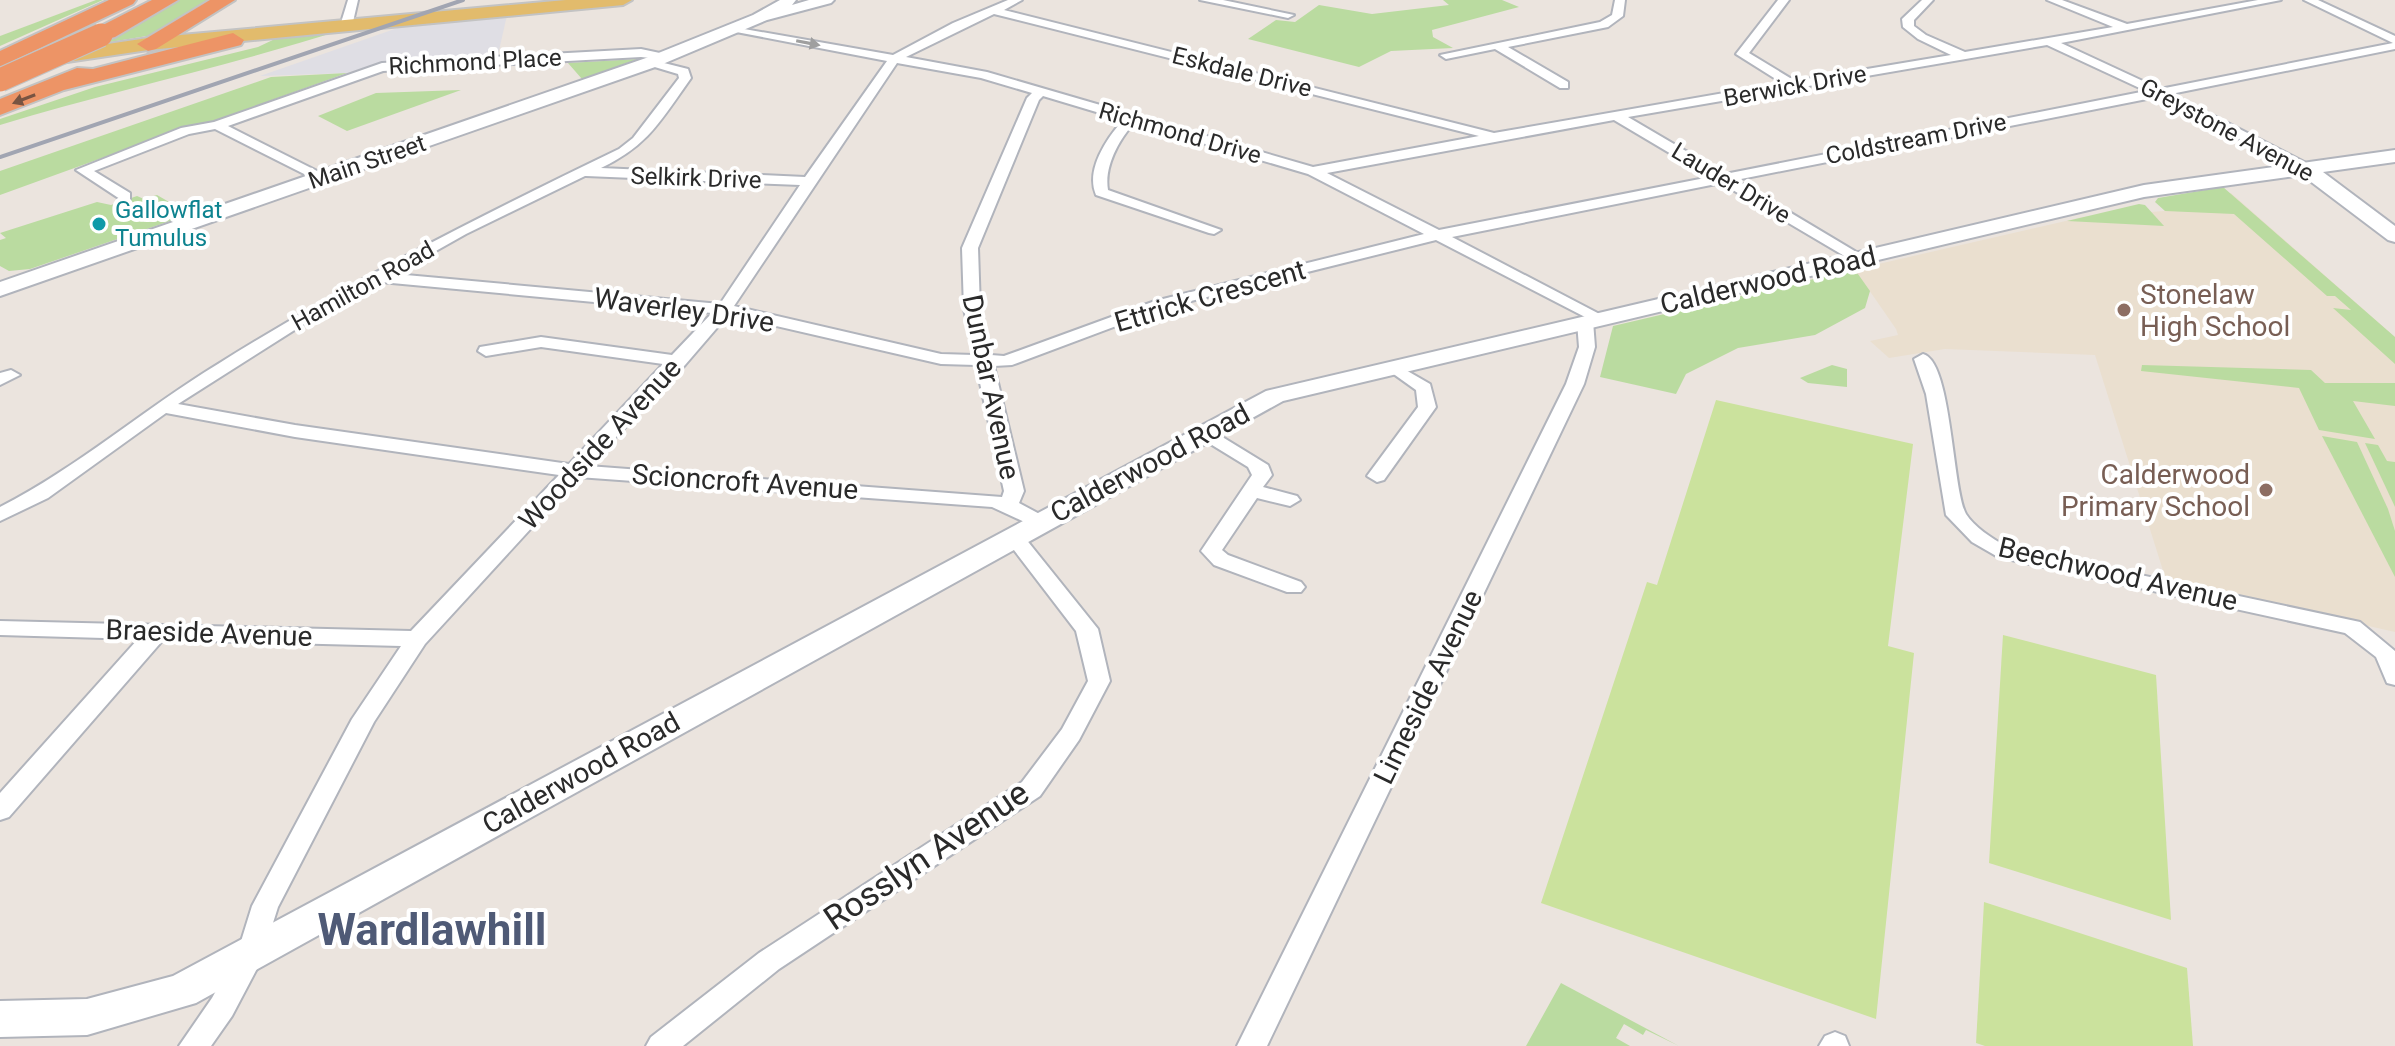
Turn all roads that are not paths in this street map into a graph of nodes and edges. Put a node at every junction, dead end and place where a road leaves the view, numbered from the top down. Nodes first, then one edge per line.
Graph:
1 (80, 0) edge
2 (126, 0) edge
3 (168, 0) edge
4 (225, 0) edge
5 (353, 0) edge
6 (623, 0) edge
7 (788, 0) edge
8 (826, 0) edge
9 (1017, 0) edge
10 (1205, 0) edge
11 (1620, 0) edge
12 (1784, 0) edge
13 (1928, 0) edge
14 (2052, 0) edge
15 (2276, 0) edge
16 (2309, 0) edge
17 (992, 10) junction
18 (205, 12) junction
19 (1288, 15) dead end
20 (759, 18) junction
21 (58, 21) junction
22 (346, 26) junction
23 (731, 28) junction
24 (2127, 28) junction
25 (233, 38) junction
26 (2048, 41) junction
27 (2395, 43) edge
28 (148, 44) junction
29 (1498, 46) junction
30 (1445, 54) dead end
31 (1966, 57) junction
32 (660, 59) junction
33 (894, 59) junction
34 (0, 60) edge
35 (35, 61) junction
36 (98, 61) junction
37 (0, 67) edge
38 (0, 80) edge
39 (64, 83) junction
40 (1564, 85) dead end
41 (1795, 86) junction
42 (2155, 91) junction
43 (1041, 92) junction
44 (0, 108) edge
45 (1610, 112) junction
46 (1131, 119) junction
47 (217, 125) junction
48 (1493, 135) junction
49 (2395, 156) edge
50 (2305, 168) junction
51 (1313, 171) junction
52 (586, 172) junction
53 (1720, 177) junction
54 (320, 178) junction
55 (806, 181) junction
56 (125, 196) dead end
57 (1193, 223) junction
58 (1214, 230) dead end
59 (1179, 234) dead end
60 (1437, 235) junction
61 (2395, 236) edge
62 (1858, 259) junction
63 (380, 277) junction
64 (0, 289) edge
65 (724, 309) junction
66 (1593, 321) junction
67 (486, 351) dead end
68 (1923, 359) dead end
69 (679, 361) junction
70 (985, 363) junction
71 (1397, 370) junction
72 (163, 407) junction
73 (1206, 433) junction
74 (574, 471) junction
75 (1377, 476) dead end
76 (1254, 491) junction
77 (1290, 500) dead end
78 (1008, 505) junction
79 (0, 515) edge
80 (1040, 522) junction
81 (1014, 537) junction
82 (1294, 587) dead end
83 (0, 628) edge
84 (159, 630) junction
85 (417, 639) junction
86 (2395, 677) edge
87 (0, 810) edge
88 (251, 953) junction
89 (0, 1019) edge
90 (194, 1046) edge
91 (661, 1046) edge
92 (1252, 1046) edge

1 - 21 highway
2 - 21 highway
3 - 38 highway, bridge
4 - 18 highway
5 - 22 street
6 - 22 main road
7 - 20 street
8 - 20 street
9 - 17 street, Woodside Avenue
10 - 19 street
11 - 29 street
12 - 41 street
13 - 31 street
14 - 24 street
15 - 24 street, Berwick Drive
16 - 27 street
17 - 33 street, Woodside Avenue
17 - 48 street, Eskdale Drive
18 - 25 highway
18 - 28 highway
20 - 23 street
21 - 34 highway
22 - 25 main road
23 - 32 street, Main Street
23 -> 33 street, Richmond Drive
24 - 26 street, Berwick Drive
25 - 28 main road
25 - 36 main road
25 - 39 highway
26 - 31 street, Berwick Drive
26 - 42 street, Greystone Avenue
27 - 42 street, Coldstream Drive
28 - 35 main road
28 - 36 main road
29 - 30 street
29 - 40 street
31 - 41 street, Berwick Drive
32 - 47 street, Richmond Place
32 - 52 street, Hamilton Road
32 - 54 street, Main Street
33 - 43 street, Richmond Drive
33 - 55 street, Woodside Avenue
35 - 36 main road
35 - 37 main road
36 - 38 main road
36 - 39 highway
39 -> 44 highway
41 - 45 street, Berwick Drive
42 - 50 street, Greystone Avenue
42 - 53 street, Coldstream Drive
43 - 46 street, Richmond Drive
43 - 70 street, Dunbar Avenue
45 - 48 street, Berwick Drive
45 - 53 street, Lauder Drive
46 - 51 street, Richmond Drive
46 - 57 street
47 - 54 street
47 - 56 street, Richmond Place
48 - 51 street, Berwick Drive
49 - 50 street, Calderwood Road
50 - 61 street, Greystone Avenue
50 - 62 street, Calderwood Road
51 - 60 street, Richmond Drive
52 - 55 street, Selkirk Drive
52 - 63 street, Hamilton Road
53 - 60 street, Coldstream Drive
53 - 62 street, Lauder Drive
54 - 64 street, Main Street
55 - 65 street, Woodside Avenue
57 - 58 street
57 - 59 street
60 - 66 street, Richmond Drive
60 - 70 street, Ettrick Crescent
62 - 66 street, Calderwood Road
63 - 65 street, Waverley Drive
63 - 72 street, Hamilton Road
65 - 69 street, Woodside Avenue
65 - 70 street, Waverley Drive
66 - 71 street, Calderwood Road
66 - 92 street, Limeside Avenue
67 - 69 street
68 - 86 street, Beechwood Avenue
69 - 74 street, Woodside Avenue
70 - 78 street, Dunbar Avenue
71 - 73 street, Calderwood Road
71 - 75 street
72 - 74 street, Scioncroft Avenue
72 - 79 street, Hamilton Road
73 - 76 street
73 - 80 street, Calderwood Road
74 - 78 street, Scioncroft Avenue
74 - 85 street, Woodside Avenue
76 - 77 street
76 - 82 street
78 - 80 street, Scioncroft Avenue
80 - 81 street, Calderwood Road
81 - 88 street, Calderwood Road
81 - 91 street, Rosslyn Avenue
83 - 84 street, Braeside Avenue
84 - 85 street, Braeside Avenue
84 - 87 street
85 - 88 street, Woodside Avenue
88 - 89 street, Calderwood Road
88 - 90 street, Woodside Avenue

